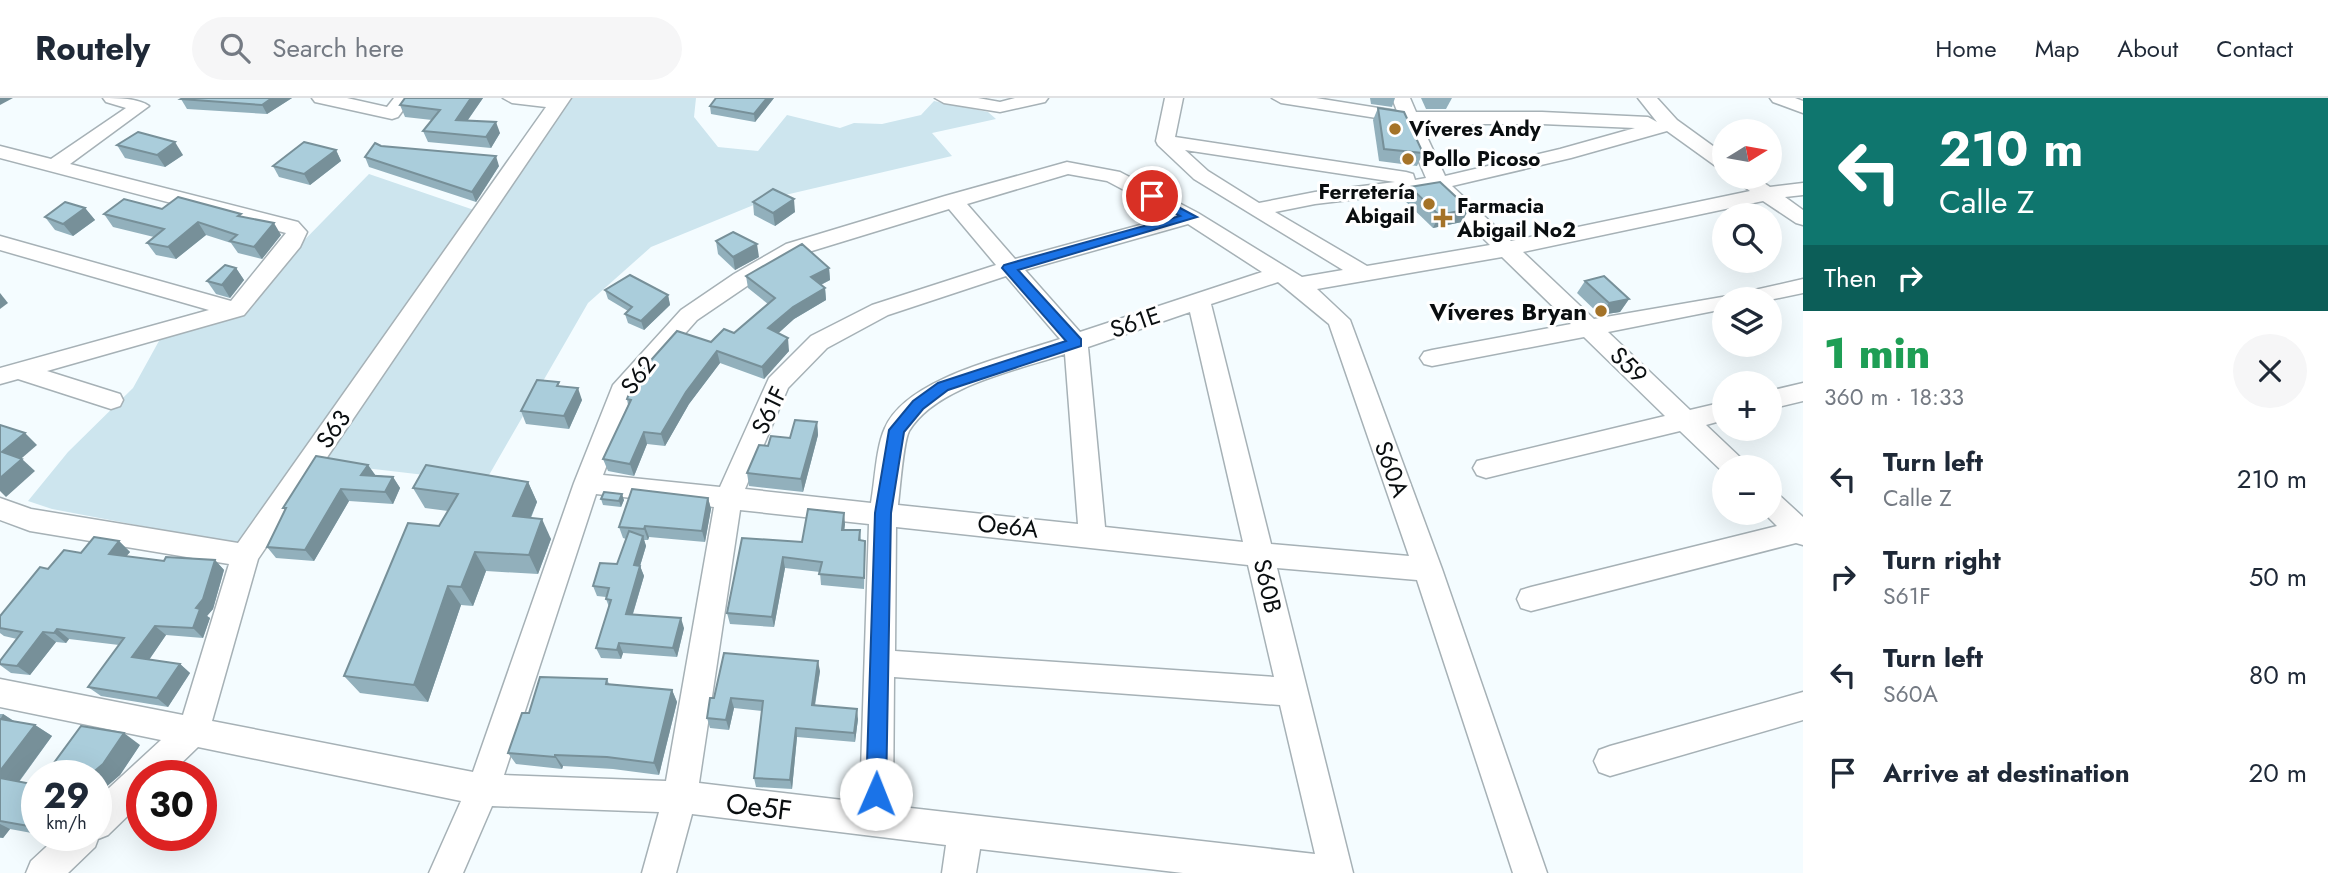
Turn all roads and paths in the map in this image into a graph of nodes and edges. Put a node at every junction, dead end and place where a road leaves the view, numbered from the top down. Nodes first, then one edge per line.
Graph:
1 (112, 98) edge
2 (321, 98) edge
3 (512, 98) edge
4 (1039, 98) edge
5 (1174, 98) edge
6 (1281, 98) edge
7 (1401, 98) edge
8 (1647, 98) edge
9 (1779, 98) edge
10 (954, 99) edge
11 (560, 100) edge
12 (398, 106) edge
13 (1803, 108) edge
14 (1409, 118) junction
15 (1670, 124) junction
16 (1165, 141) junction
17 (0, 152) edge
18 (1712, 154) edge
19 (493, 156) edge
20 (520, 159) junction
21 (56, 165) junction
22 (1114, 176) joint
23 (1438, 183) junction
24 (1759, 189) edge
25 (1803, 189) edge
26 (1766, 194) junction
27 (952, 200) junction
28 (1255, 210) junction
29 (1191, 217) junction
30 (1803, 219) edge
31 (0, 243) edge
32 (1507, 249) junction
33 (1009, 268) junction
34 (1363, 273) junction
35 (1290, 279) junction
36 (1803, 286) edge
37 (1782, 290) edge
38 (1199, 300) junction
39 (1712, 304) edge
40 (236, 310) junction
41 (1591, 328) junction
42 (1076, 342) junction
43 (1432, 358) dead end
44 (6, 371) edge
45 (1803, 392) edge
46 (1782, 397) edge
47 (111, 400) dead end
48 (1712, 414) edge
49 (1685, 421) junction
50 (1721, 455) edge
51 (1486, 468) dead end
52 (587, 483) junction
53 (729, 496) junction
54 (0, 509) edge
55 (883, 513) junction
56 (1782, 513) edge
57 (1802, 532) edge
58 (1092, 535) junction
59 (245, 555) junction
60 (1261, 555) junction
61 (1429, 569) junction
62 (1531, 599) dead end
63 (878, 663) junction
64 (1293, 692) junction
65 (0, 693) edge
66 (1803, 706) edge
67 (194, 730) junction
68 (162, 760) edge
69 (1610, 761) dead end
70 (483, 790) junction
71 (126, 794) edge
72 (680, 797) junction
73 (112, 808) edge
74 (876, 820) junction
75 (965, 832) junction
76 (66, 851) edge
77 (1194, 865) edge
78 (43, 873) edge
79 (446, 873) edge
80 (659, 873) edge
81 (959, 873) edge
82 (1327, 873) edge
83 (1336, 873) edge
84 (1530, 873) edge

1 - 21 street
2 - 12 street
3 - 11 street
4 - 10 street
5 - 16 street
6 - 14 street
7 - 14 street, S59
8 - 15 street
9 - 13 street
11 - 20 street, S63
14 - 15 street
14 - 23 street, S59
15 - 18 street
15 - 23 street
16 - 23 street
16 - 28 street
17 - 21 street
19 - 20 street
20 - 59 street, S63
21 - 40 street
22 - 27 street, S62
22 - 29 street, S60A
23 - 28 street
23 - 32 street, S59
24 - 26 street
25 - 26 street, S61E
26 - 30 street
26 - 32 street, S61E
27 - 33 street
27 - 52 street, S62
28 - 34 street
29 - 33 street, S61F
29 - 35 street, S60A
31 - 40 street
32 - 34 street, S61E
32 - 41 street, S59
33 - 42 street
33 - 53 street, S61F
34 - 35 street, S61E
35 - 38 street, S61E
35 - 61 street, S60A
36 - 37 street
38 - 42 street, S61E
38 - 60 street, S60B
39 - 41 street
40 - 44 street
41 - 43 street
41 - 49 street, S59
42 - 55 street, S61E
42 - 58 street
44 - 47 street
45 - 46 street
48 - 49 street
49 - 50 street, S59
49 - 51 street
52 - 53 street, Oe6A
52 - 70 street, S62
53 - 55 street, Oe6A
53 - 72 street, S61F
54 - 59 street
55 - 58 street, Oe6A
55 - 63 street, S61E
56 - 57 street
57 - 62 street
58 - 60 street, Oe6A
59 - 67 street, S63
60 - 61 street, Oe6A
60 - 64 street, S60B
61 - 84 street, S60A
63 - 64 street
63 - 74 street, S61E
64 - 83 street, S60B
65 - 67 street
66 - 69 street
67 - 68 street
67 - 70 street, Oe5F
70 - 72 street, Oe5F
70 - 79 street, S62
71 - 73 street
72 - 74 street, Oe5F
72 - 80 street, S61F
74 - 75 street, Oe5F
75 - 77 street, Oe5F
75 - 81 street
76 - 78 street
77 - 82 street, Oe5F

